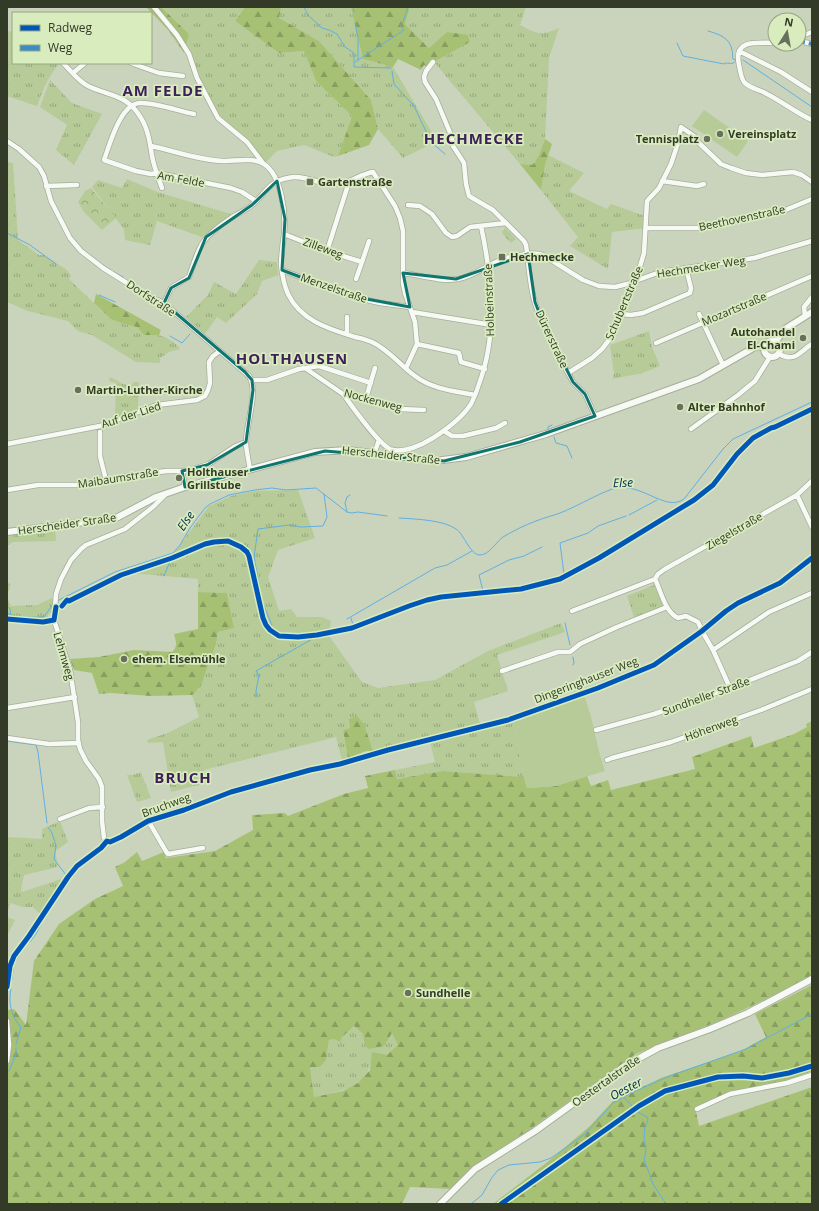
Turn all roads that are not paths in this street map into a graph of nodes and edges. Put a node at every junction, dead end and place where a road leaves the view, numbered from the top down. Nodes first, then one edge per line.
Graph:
1 (154, 7) edge
2 (767, 43) edge
3 (739, 51) junction
4 (433, 62) dead end
5 (64, 64) edge
6 (84, 64) edge
7 (134, 64) edge
8 (73, 73) junction
9 (183, 76) dead end
10 (812, 92) edge
11 (131, 105) junction
12 (194, 114) dead end
13 (812, 120) edge
14 (7, 141) edge
15 (151, 146) junction
16 (264, 164) junction
17 (156, 173) junction
18 (277, 181) junction
19 (662, 181) junction
20 (349, 182) junction
21 (812, 182) edge
22 (704, 184) dead end
23 (77, 185) dead end
24 (46, 186) junction
25 (162, 188) dead end
26 (812, 199) edge
27 (256, 201) junction
28 (408, 205) dead end
29 (506, 223) junction
30 (481, 226) junction
31 (646, 228) junction
32 (284, 234) junction
33 (369, 241) dead end
34 (812, 242) edge
35 (327, 251) junction
36 (528, 254) junction
37 (362, 262) junction
38 (488, 266) junction
39 (686, 268) junction
40 (282, 270) junction
41 (403, 273) junction
42 (812, 276) edge
43 (356, 279) dead end
44 (636, 280) junction
45 (812, 297) edge
46 (164, 303) junction
47 (411, 310) junction
48 (812, 312) edge
49 (621, 314) junction
50 (699, 314) dead end
51 (805, 316) junction
52 (347, 317) dead end
53 (703, 322) junction
54 (492, 325) junction
55 (347, 334) junction
56 (776, 342) junction
57 (656, 343) dead end
58 (417, 344) junction
59 (812, 344) edge
60 (765, 346) junction
61 (220, 351) junction
62 (779, 354) junction
63 (770, 357) junction
64 (723, 365) junction
65 (305, 368) junction
66 (375, 368) dead end
67 (406, 368) junction
68 (485, 369) junction
69 (568, 373) junction
70 (252, 380) junction
71 (371, 384) junction
72 (343, 394) junction
73 (475, 395) junction
74 (366, 398) junction
75 (424, 410) dead end
76 (595, 416) junction
77 (505, 423) dead end
78 (691, 429) dead end
79 (444, 431) junction
80 (100, 432) dead end
81 (379, 440) junction
82 (246, 442) junction
83 (7, 444) edge
84 (374, 454) junction
85 (250, 470) junction
86 (182, 471) junction
87 (106, 480) junction
88 (812, 481) edge
89 (185, 487) junction
90 (7, 490) edge
91 (167, 494) junction
92 (797, 495) junction
93 (812, 527) edge
94 (7, 532) edge
95 (812, 558) edge
96 (655, 579) junction
97 (812, 593) edge
98 (667, 607) junction
99 (572, 611) dead end
100 (7, 620) edge
101 (54, 620) junction
102 (702, 631) junction
103 (713, 650) junction
104 (812, 652) edge
105 (502, 671) dead end
106 (730, 688) junction
107 (812, 689) edge
108 (75, 697) junction
109 (7, 708) edge
110 (596, 730) dead end
111 (7, 738) edge
112 (78, 741) junction
113 (607, 760) dead end
114 (340, 764) joint
115 (103, 807) junction
116 (60, 819) dead end
117 (148, 821) junction
118 (107, 841) junction
119 (203, 848) dead end
120 (812, 978) edge
121 (7, 987) edge
122 (7, 1021) edge
123 (7, 1061) edge
124 (812, 1075) edge
125 (697, 1109) dead end
126 (440, 1204) edge

1 - 16 street
2 - 3 street
3 - 10 street
3 - 13 street
4 - 29 street
5 - 8 street
6 - 8 street
7 - 9 street
8 - 11 street
11 - 12 street
11 - 15 street
11 - 17 street, Am Felde
14 - 24 street, Dorfstraße
15 - 16 street
15 - 17 street
16 - 18 street
17 - 25 street
17 - 27 street, Am Felde
18 - 20 street
18 - 27 street
18 - 32 street
19 - 21 street, Schubertstraße
19 - 22 street
19 - 31 street, Schubertstraße
20 - 35 street
20 - 41 street
23 - 24 street
24 - 46 street, Dorfstraße
26 - 31 street, Beethovenstraße
27 - 46 street
28 - 30 street
29 - 30 street
29 - 36 street
30 - 38 street, Holbeinstraße
31 - 44 street, Schubertstraße
32 - 35 street, Zilleweg
32 - 40 street
33 - 37 street
34 - 39 street, Hechmecker Weg
35 - 37 street, Zilleweg
36 - 38 street
36 - 44 street, Hechmecker Weg
36 - 69 street, Dürerstraße
37 - 43 street
38 - 41 street
38 - 54 street, Holbeinstraße
39 - 44 street, Hechmecker Weg
39 - 49 street
40 - 47 street, Menzelstraße
40 - 55 street
41 - 47 street
42 - 53 street, Mozartstraße
44 - 49 street, Schubertstraße
45 - 51 street
46 - 61 street, Dorfstraße
47 - 54 street, Menzelstraße
47 - 58 street
48 - 51 main road
49 - 69 street, Schubertstraße
50 - 53 street
51 - 56 main road
52 - 55 street
53 - 57 street, Mozartstraße
53 - 64 street
54 - 68 street, Holbeinstraße
55 - 67 street
56 - 60 main road, Herscheider Straße
56 - 62 main road
58 - 67 street
58 - 68 street
59 - 62 street
60 - 63 main road
60 - 64 main road, Herscheider Straße
61 - 70 street, Dorfstraße
61 - 83 street, Auf der Lied
62 - 63 main road
63 - 78 street
64 - 76 main road, Herscheider Straße
65 - 70 street
65 - 71 street
65 - 72 street, Nockenweg
66 - 71 street
67 - 73 street
68 - 73 street, Holbeinstraße
69 - 76 street, Dürerstraße
70 - 82 street
71 - 74 street
72 - 74 street, Nockenweg
72 - 81 street
73 - 79 street, Holbeinstraße
74 - 75 street, Nockenweg
76 - 84 main road, Herscheider Straße
77 - 79 street
79 - 81 street, Holbeinstraße
80 - 87 street
81 - 84 street
82 - 85 street
82 - 86 street, Maibaumstraße
84 - 85 main road, Herscheider Straße
85 - 89 main road, Herscheider Straße
86 - 87 street, Maibaumstraße
86 - 89 street
87 - 90 street, Maibaumstraße
88 - 92 street, Ziegelstraße
89 - 91 main road, Herscheider Straße
91 - 94 main road, Herscheider Straße
91 - 101 street, Lehmweg
92 - 93 street
92 - 96 street, Ziegelstraße
95 - 102 street, Dingeringhauser Weg
96 - 98 street
96 - 99 street, Ziegelstraße
97 - 103 street
98 - 102 street
98 - 105 street
100 - 101 street
101 - 108 street, Lehmweg
102 - 103 street
102 - 114 street, Dingeringhauser Weg
103 - 106 street
104 - 106 street, Sundheller Straße
106 - 110 street, Sundheller Straße
107 - 113 street, Höhenweg
108 - 109 street
108 - 112 street, Lehmweg
111 - 112 street
112 - 115 street, Lehmweg
114 - 117 street, Bruchweg
115 - 116 street
115 - 118 street, Lehmweg
117 - 118 street, Bruchweg
117 - 119 street
118 - 121 street, Bruchweg
120 - 126 main road, Oestertalstraße
122 - 123 street
124 - 125 street

